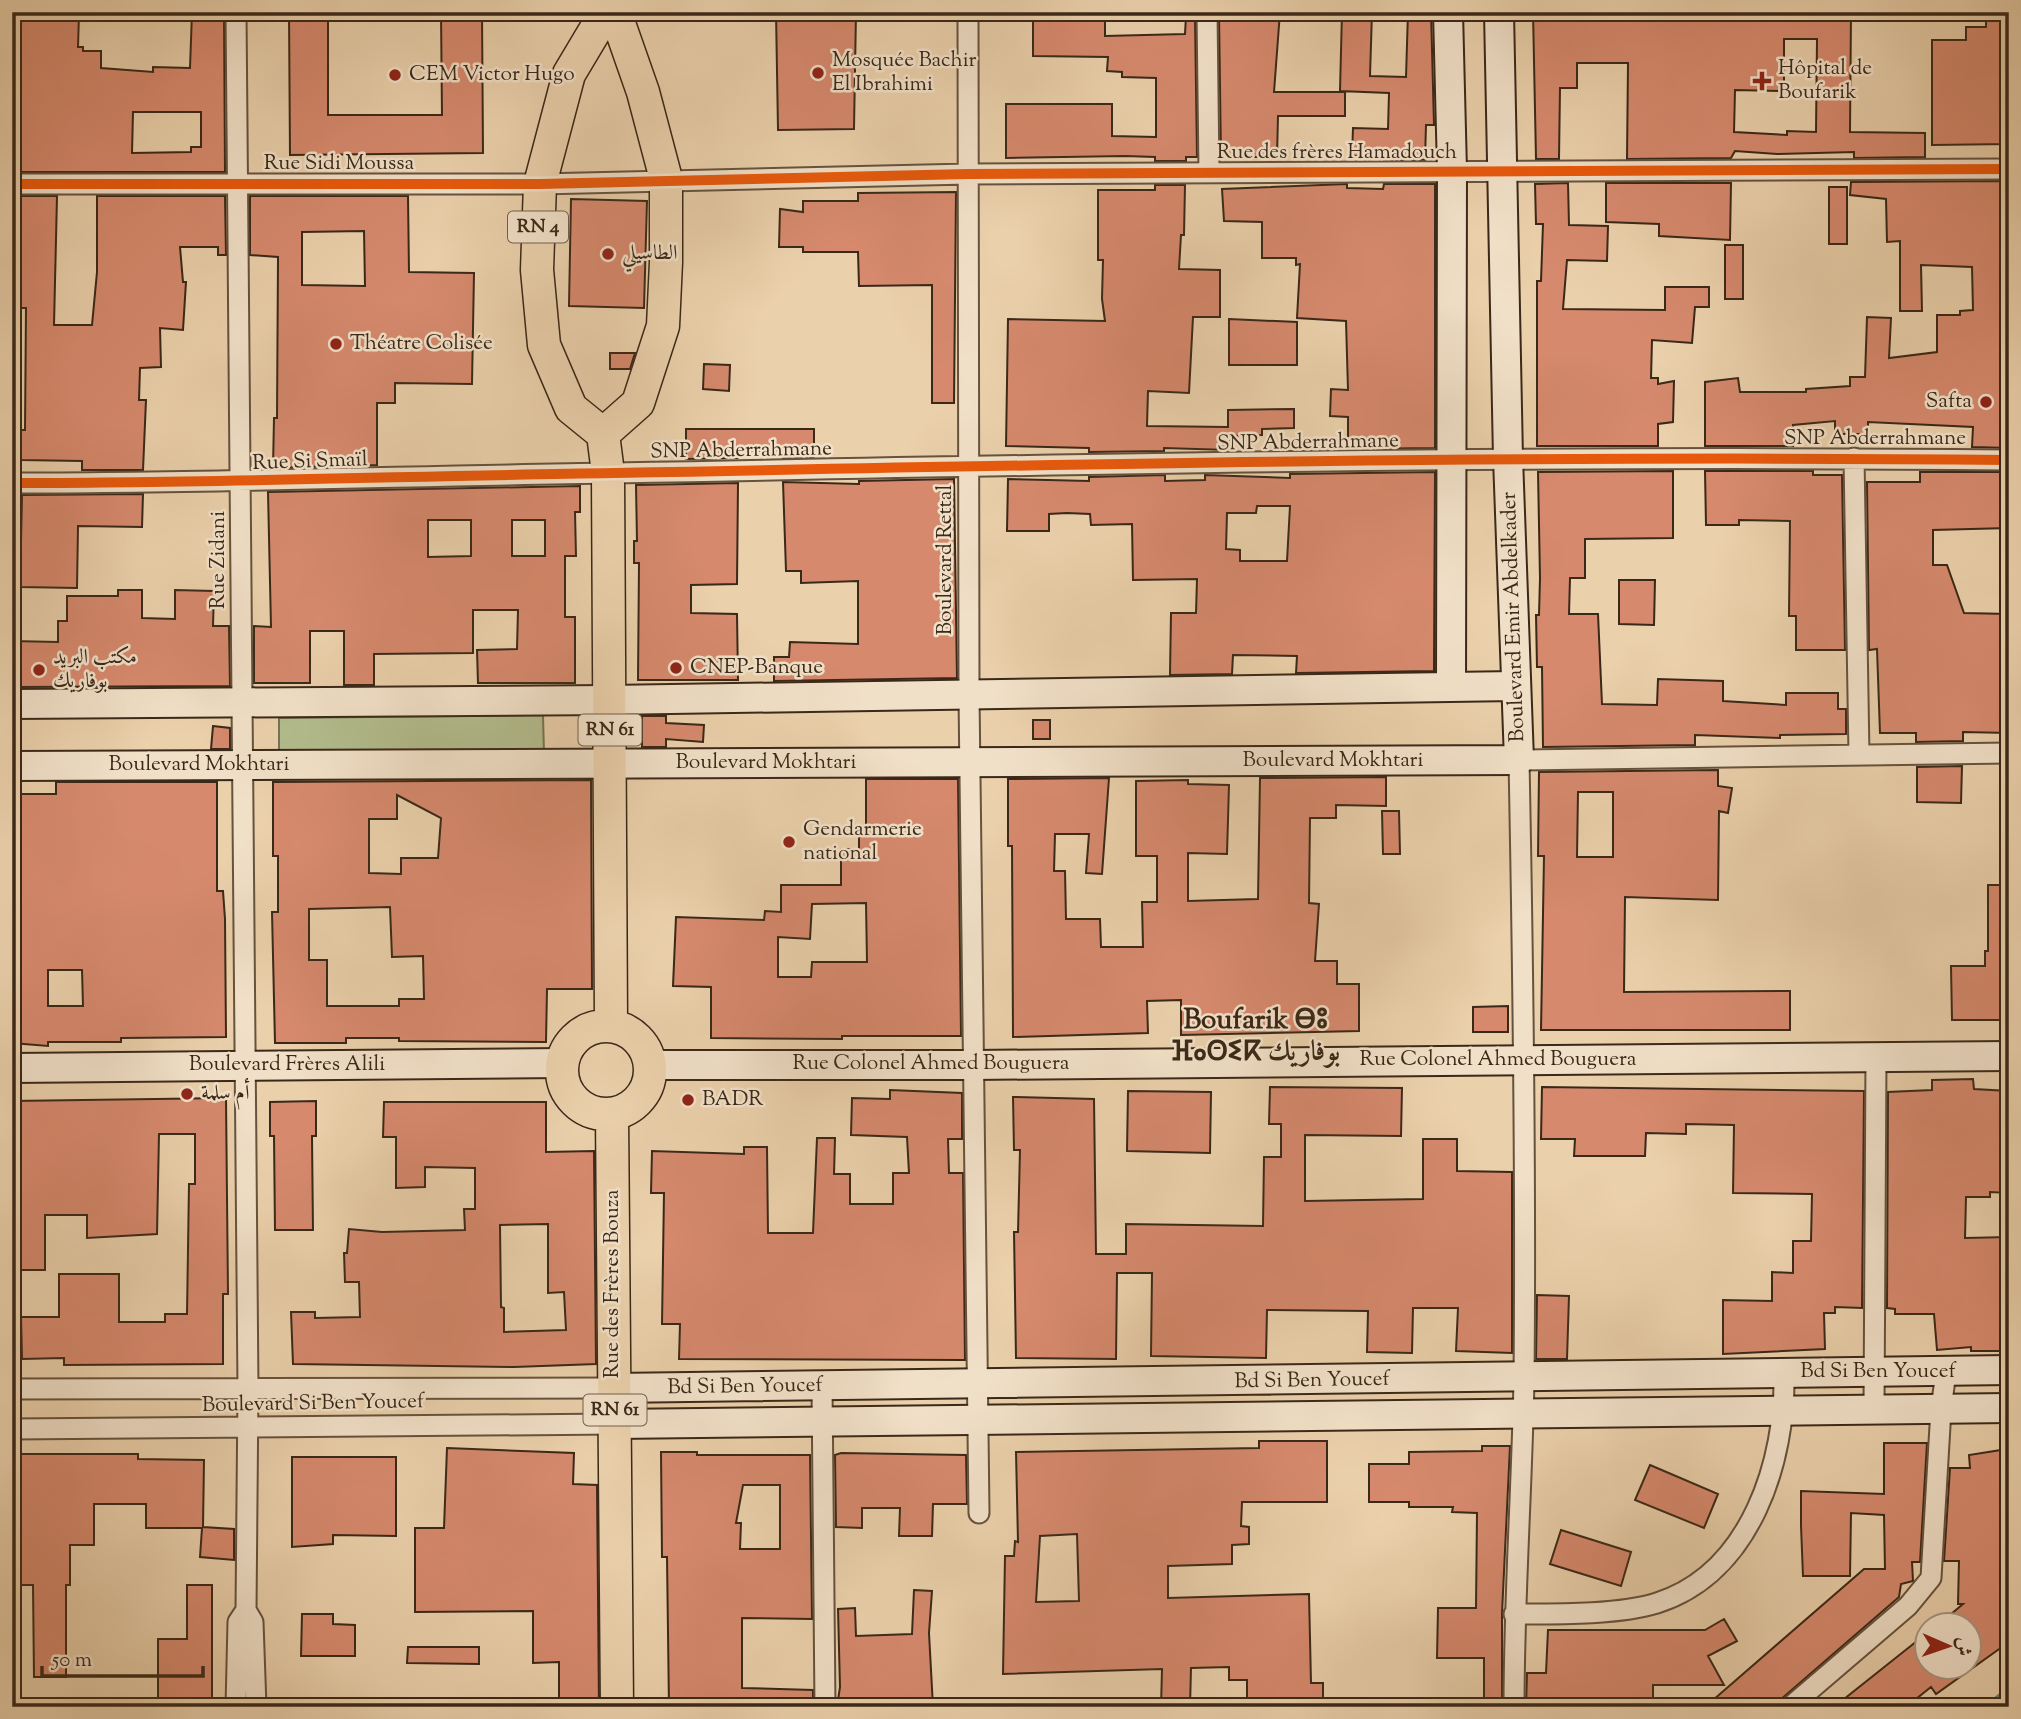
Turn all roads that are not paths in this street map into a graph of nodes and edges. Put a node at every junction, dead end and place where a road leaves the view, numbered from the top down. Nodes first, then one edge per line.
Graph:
1 (236, 12) edge
2 (606, 12) edge
3 (615, 12) edge
4 (968, 12) edge
5 (1207, 12) edge
6 (1448, 12) edge
7 (1499, 12) edge
8 (2009, 169) edge
9 (1502, 171) junction
10 (1452, 172) junction
11 (1209, 173) junction
12 (968, 174) junction
13 (666, 179) junction
14 (12, 184) edge
15 (237, 184) junction
16 (540, 184) junction
17 (603, 434) junction
18 (1508, 458) junction
19 (1854, 458) junction
20 (2009, 460) edge
21 (1452, 461) junction
22 (969, 467) junction
23 (608, 473) junction
24 (12, 483) edge
25 (242, 483) junction
26 (1451, 685) junction
27 (1515, 686) junction
28 (969, 695) junction
29 (609, 700) junction
30 (241, 702) junction
31 (12, 704) edge
32 (2009, 753) edge
33 (1859, 755) junction
34 (1519, 760) junction
35 (970, 762) junction
36 (610, 764) junction
37 (242, 765) junction
38 (12, 766) edge
39 (611, 1025) junction
40 (2009, 1056) edge
41 (1876, 1058) junction
42 (1524, 1059) junction
43 (562, 1063) junction
44 (651, 1065) junction
45 (974, 1065) junction
46 (244, 1066) junction
47 (12, 1068) edge
48 (612, 1114) junction
49 (2009, 1370) edge
50 (1784, 1372) junction
51 (1946, 1372) junction
52 (1875, 1373) junction
53 (1524, 1376) junction
54 (1332, 1381) junction
55 (822, 1386) junction
56 (977, 1386) junction
57 (614, 1388) junction
58 (12, 1389) edge
59 (247, 1389) junction
60 (2009, 1408) edge
61 (1874, 1409) junction
62 (1941, 1409) junction
63 (1785, 1410) junction
64 (1523, 1413) junction
65 (1332, 1415) junction
66 (978, 1418) junction
67 (822, 1421) junction
68 (615, 1424) junction
69 (246, 1427) junction
70 (12, 1429) edge
71 (979, 1513) dead end
72 (246, 1610) junction
73 (1514, 1614) junction
74 (236, 1707) edge
75 (256, 1707) edge
76 (617, 1707) edge
77 (825, 1707) edge
78 (1514, 1707) edge
79 (1790, 1707) edge

1 - 15 street, Rue Zidani
2 - 16 main road, RN 4
3 - 13 main road
4 - 12 street, Boulevard Rettal
5 - 11 street
6 - 10 street
7 - 9 street, Boulevard Emir Abdelkader
8 - 9 street, Rue des frères Hamadouch
9 - 10 street, Rue des frères Hamadouch
9 - 18 street, Boulevard Emir Abdelkader
10 - 11 street, Rue des frères Hamadouch
10 - 21 street
11 - 12 street, Rue des frères Hamadouch
12 - 13 street, Rue des frères Hamadouch
12 - 22 street, Boulevard Rettal
13 - 16 street, Rue Sidi Moussa
13 - 17 main road
14 - 15 street, Rue Sidi Moussa
15 - 16 street, Rue Sidi Moussa
15 - 25 street, Rue Zidani
16 - 17 main road, RN 4
17 - 23 main road, RN 61
18 - 19 street, SNP Abderrahmane
18 - 21 street, SNP Abderrahmane
18 - 27 street, Boulevard Emir Abdelkader
19 - 20 street, SNP Abderrahmane
19 - 33 street
21 - 22 street, SNP Abderrahmane
21 - 26 street
22 - 23 street, SNP Abderrahmane
22 - 28 street, Boulevard Rettal
23 - 25 street, Rue Si Smaïl
23 - 29 main road, RN 61
24 - 25 street, Rue Si Smaïl
25 - 30 street, Rue Zidani
26 - 27 street
26 - 28 street
27 - 34 street, Boulevard Emir Abdelkader
28 - 29 street
28 - 35 street, Boulevard Rettal
29 - 30 street
29 - 36 main road, RN 61
30 - 31 street
30 - 37 street, Rue Zidani
32 - 33 street
33 - 34 street
34 - 35 street, Boulevard Mokhtari
34 - 42 street
35 - 36 street, Boulevard Mokhtari
35 - 45 street, Boulevard Rettal
36 - 37 street, Boulevard Mokhtari
36 - 39 main road, RN 61
37 - 38 street, Boulevard Mokhtari
37 - 46 street, Rue Zidani
39 - 43 main road
39 - 44 main road
40 - 41 street, Rue Colonel Ahmed Bouguera
41 - 42 street, Rue Colonel Ahmed Bouguera
41 - 52 street
42 - 45 street, Rue Colonel Ahmed Bouguera
42 - 53 street
43 - 46 street, Boulevard Frères Alili
43 - 48 main road
44 - 45 street, Rue Colonel Ahmed Bouguera
44 - 48 main road
45 - 56 street, Boulevard Rettal
46 - 47 street, Boulevard Frères Alili
46 - 59 street, Rue Zidani
48 - 57 main road, Rue des Frères Bouza / RN 61
49 - 51 street, Bd Si Ben Youcef
50 - 52 street, Bd Si Ben Youcef
50 - 53 street, Bd Si Ben Youcef
50 - 63 street
51 - 52 street, Bd Si Ben Youcef
51 - 62 street
52 - 61 street
53 - 54 street, Bd Si Ben Youcef
53 - 64 street
54 - 56 street, Bd Si Ben Youcef
54 - 65 street
55 - 56 street, Bd Si Ben Youcef
55 - 57 street, Bd Si Ben Youcef
55 - 67 street
56 - 66 street, Boulevard Rettal
57 - 59 street, Boulevard Si Ben Youcef
57 - 68 main road, Rue des Frères Bouza / RN 61
58 - 59 street, Boulevard Si Ben Youcef
59 - 69 street, Rue Zidani
60 - 62 street, Bd Si Ben Youcef
61 - 62 street, Bd Si Ben Youcef
61 - 63 street, Bd Si Ben Youcef
62 - 79 street
63 - 64 street, Bd Si Ben Youcef
63 - 73 street
64 - 65 street, Bd Si Ben Youcef
64 - 73 street
65 - 66 street, Bd Si Ben Youcef
66 - 67 street, Bd Si Ben Youcef
66 - 71 street, Boulevard Rettal
67 - 68 street, Bd Si Ben Youcef
67 - 77 street
68 - 69 street, Boulevard Si Ben Youcef
68 - 76 main road, Rue des Frères Bouza / RN 61
69 - 70 street, Boulevard Si Ben Youcef
69 - 72 street, Rue Zidani
72 - 74 street
72 - 75 street
73 - 78 street

